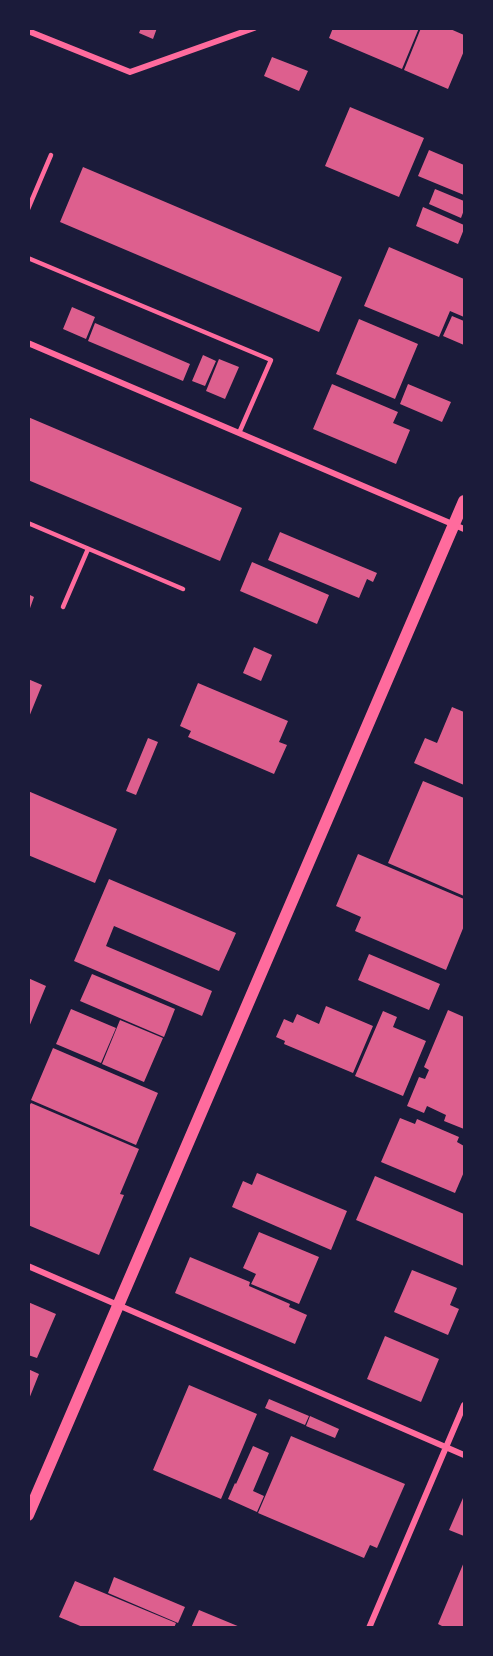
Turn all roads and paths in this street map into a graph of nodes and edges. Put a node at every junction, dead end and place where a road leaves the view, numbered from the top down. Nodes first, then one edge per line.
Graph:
1 (254, 28) edge
2 (28, 31) edge
3 (51, 155) dead end
4 (28, 209) edge
5 (28, 258) edge
6 (28, 343) edge
7 (239, 433) junction
8 (465, 501) edge
9 (28, 524) edge
10 (459, 527) edge
11 (88, 549) junction
12 (183, 589) dead end
13 (63, 608) dead end
14 (28, 1266) edge
15 (118, 1306) junction
16 (465, 1405) edge
17 (447, 1447) junction
18 (465, 1455) edge
19 (28, 1515) edge
20 (369, 1628) edge

1 - 2 street
3 - 4 lane
5 - 7 lane
6 - 7 street
7 - 10 street
8 - 10 main road
9 - 11 lane
10 - 15 main road
11 - 12 lane
11 - 13 lane
14 - 15 street
15 - 17 street
15 - 19 main road
16 - 17 street
17 - 18 street
17 - 20 street

